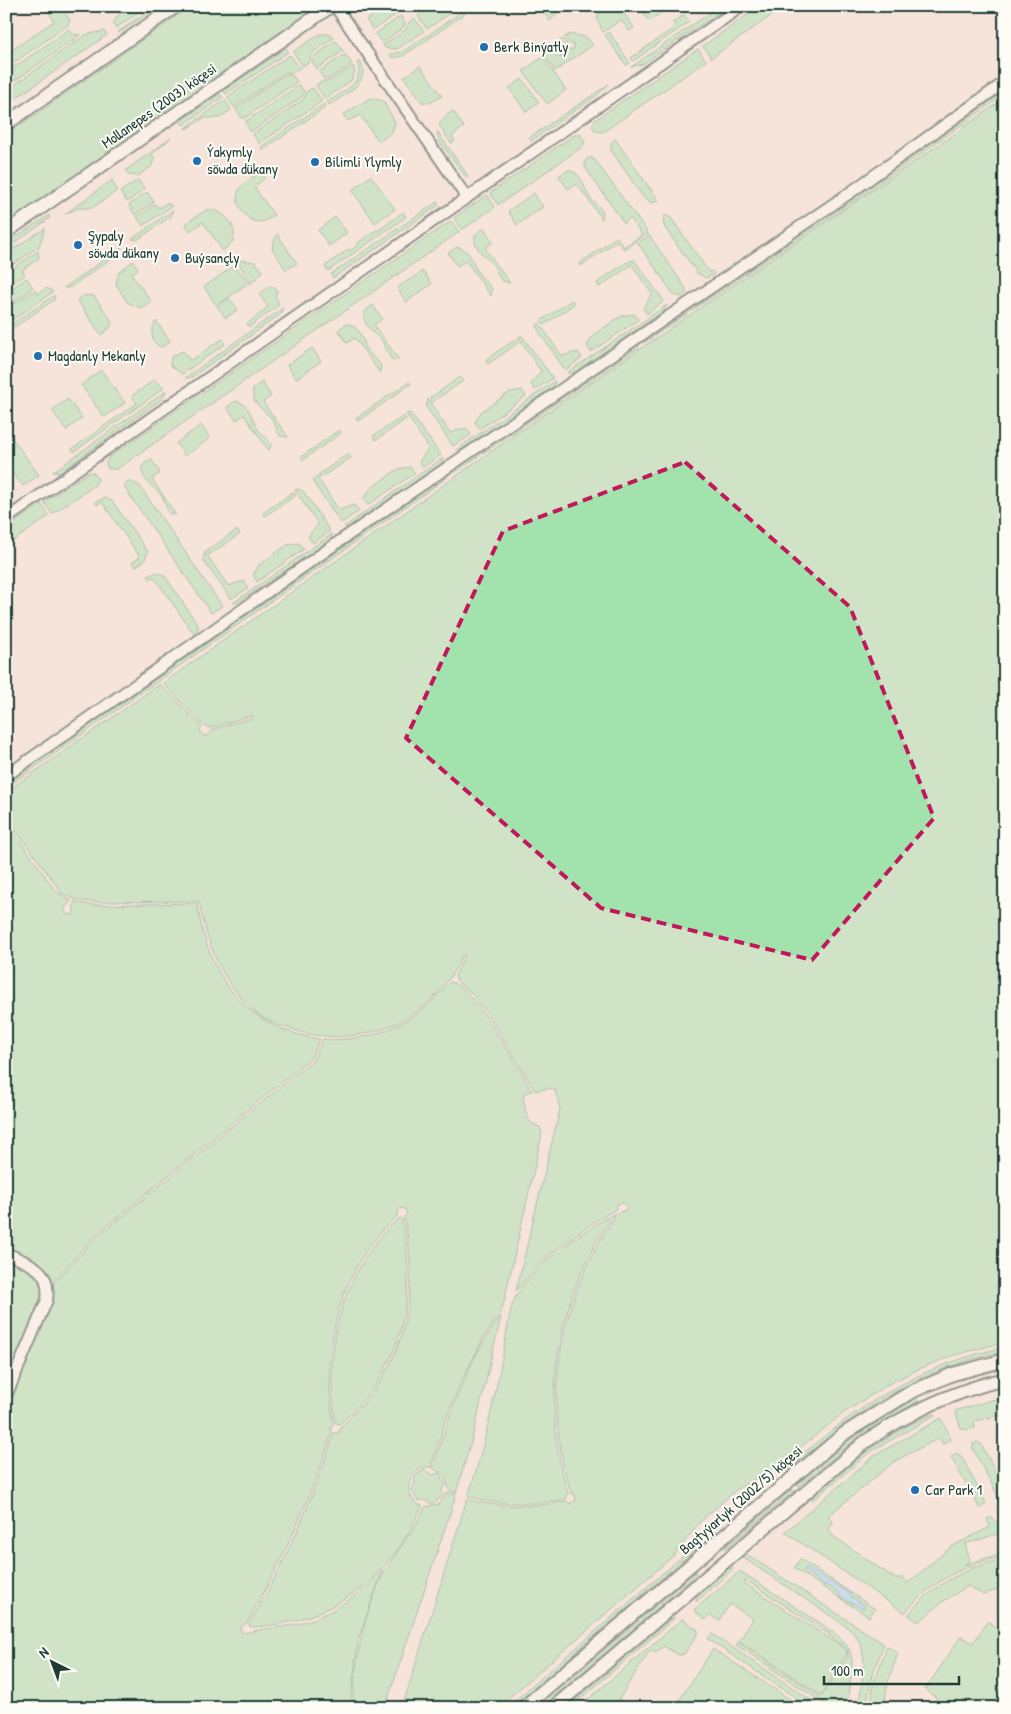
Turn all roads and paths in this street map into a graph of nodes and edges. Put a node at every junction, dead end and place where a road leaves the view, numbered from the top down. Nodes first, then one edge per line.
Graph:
1 (176, 6) edge
2 (333, 6) edge
3 (742, 6) edge
4 (1005, 82) edge
5 (6, 124) edge
6 (467, 198) junction
7 (6, 232) edge
8 (6, 519) edge
9 (6, 776) edge
10 (6, 1253) edge
11 (1005, 1360) edge
12 (1005, 1379) edge
13 (932, 1382) junction
14 (6, 1396) edge
15 (940, 1400) junction
16 (702, 1555) junction
17 (714, 1570) junction
18 (523, 1708) edge
19 (553, 1708) edge

1 - 5 street
2 - 6 street
2 - 7 street, Mollanepes (2003) köçesi
3 - 6 street
4 - 9 street
6 - 8 street
10 - 14 street
11 - 13 street, Bagtyýarlyk (2002/5) köçesi
12 - 15 street
13 - 15 street
13 - 16 street, Bagtyýarlyk (2002/5) köçesi
15 - 17 street
16 - 17 street
16 - 18 street, Bagtyýarlyk (2002/5) köçesi
17 - 19 street

